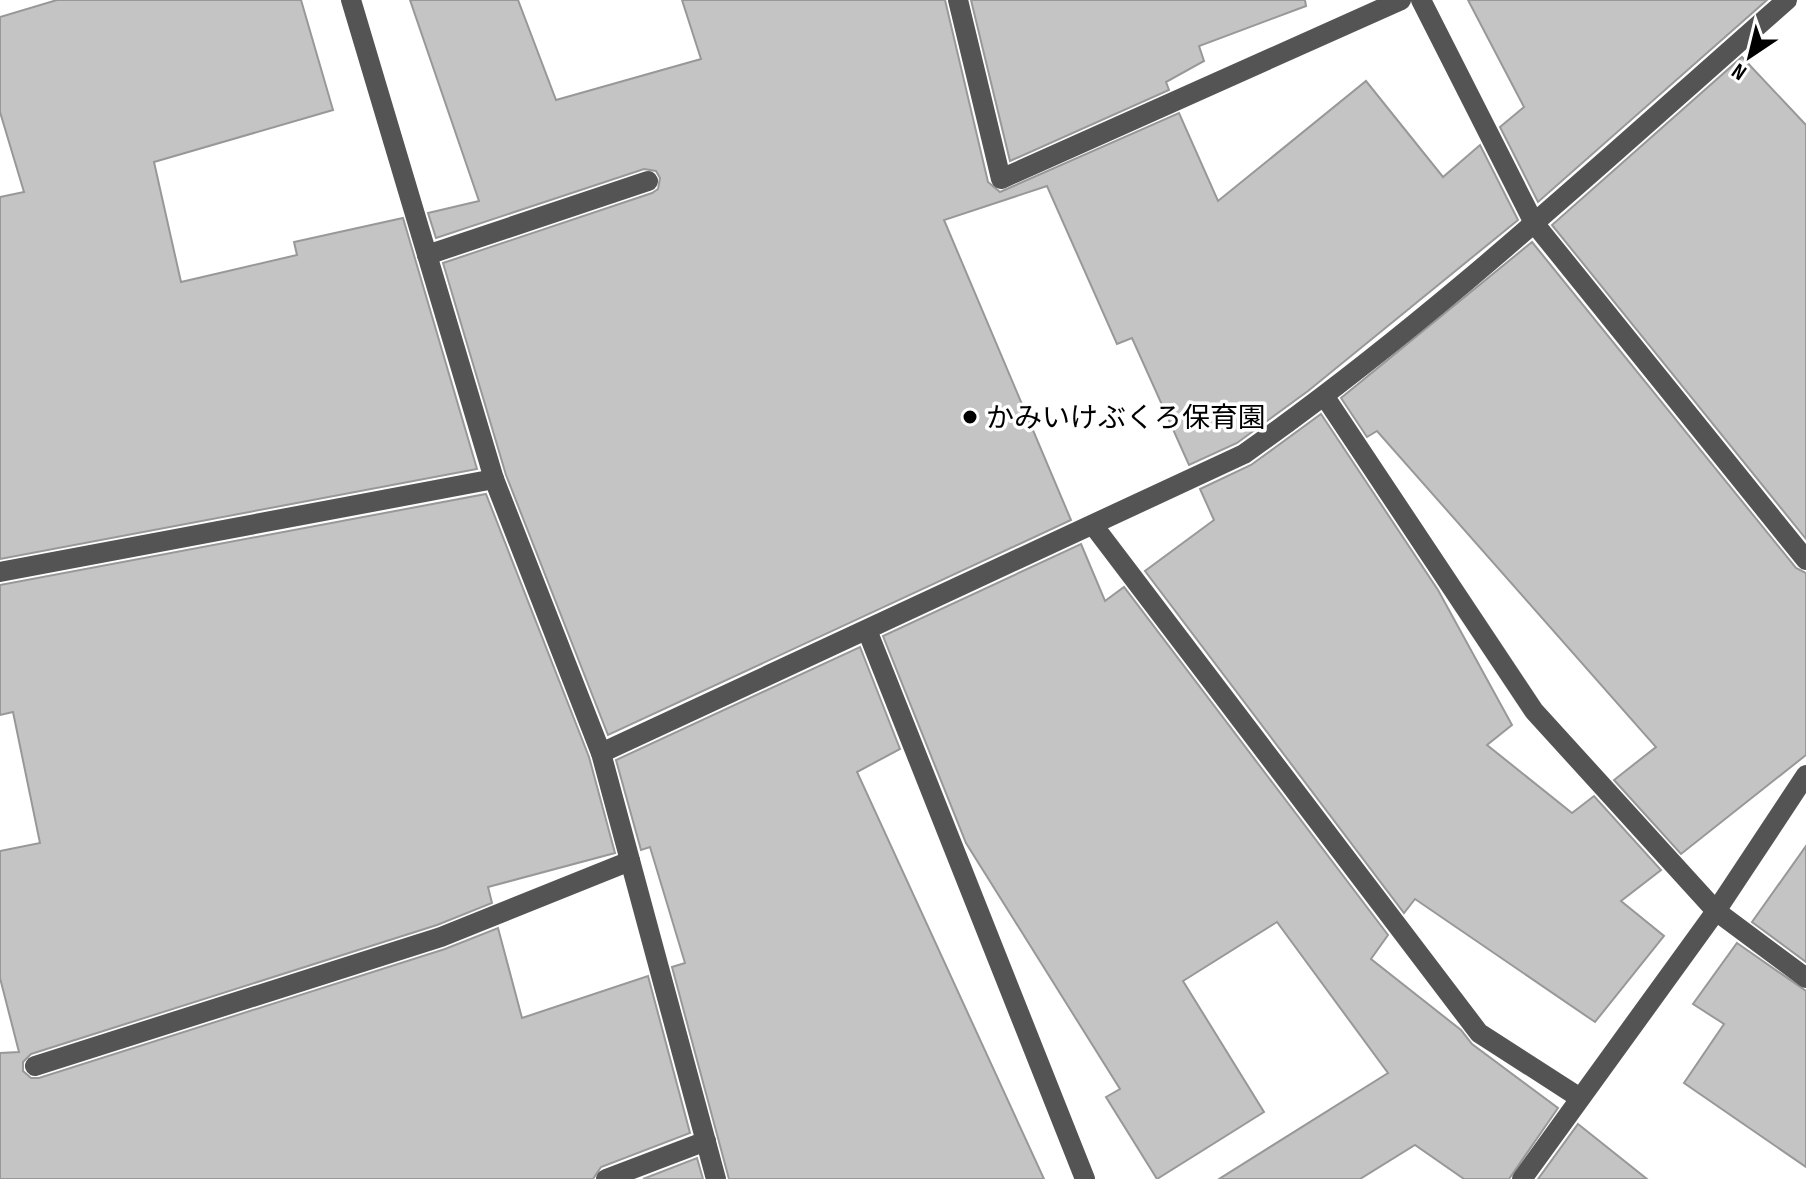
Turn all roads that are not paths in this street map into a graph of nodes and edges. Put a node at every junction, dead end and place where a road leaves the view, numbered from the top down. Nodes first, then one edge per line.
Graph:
1 (351, 0) edge
2 (958, 0) edge
3 (1401, 0) edge
4 (1421, 0) edge
5 (1787, 0) edge
6 (648, 181) dead end
7 (1534, 223) junction
8 (427, 255) junction
9 (1325, 397) junction
10 (494, 479) junction
11 (1093, 525) junction
12 (1806, 560) edge
13 (0, 572) edge
14 (867, 630) junction
15 (601, 753) junction
16 (1806, 775) edge
17 (630, 861) junction
18 (1716, 911) junction
19 (1806, 978) edge
20 (35, 1066) dead end
21 (1580, 1098) junction
22 (706, 1141) junction
23 (606, 1179) edge
24 (716, 1179) edge
25 (1085, 1179) edge
26 (1522, 1179) edge

1 - 8 street
2 - 3 street
4 - 7 street
5 - 7 street
6 - 8 street
7 - 9 street
7 - 12 street
8 - 10 street
9 - 11 street
9 - 18 street
10 - 13 street
10 - 15 street
11 - 14 street
11 - 21 street
14 - 15 street
14 - 25 street
15 - 17 street
16 - 18 street
17 - 20 street
17 - 22 street
18 - 19 street
18 - 21 street
21 - 26 street
22 - 23 street
22 - 24 street

